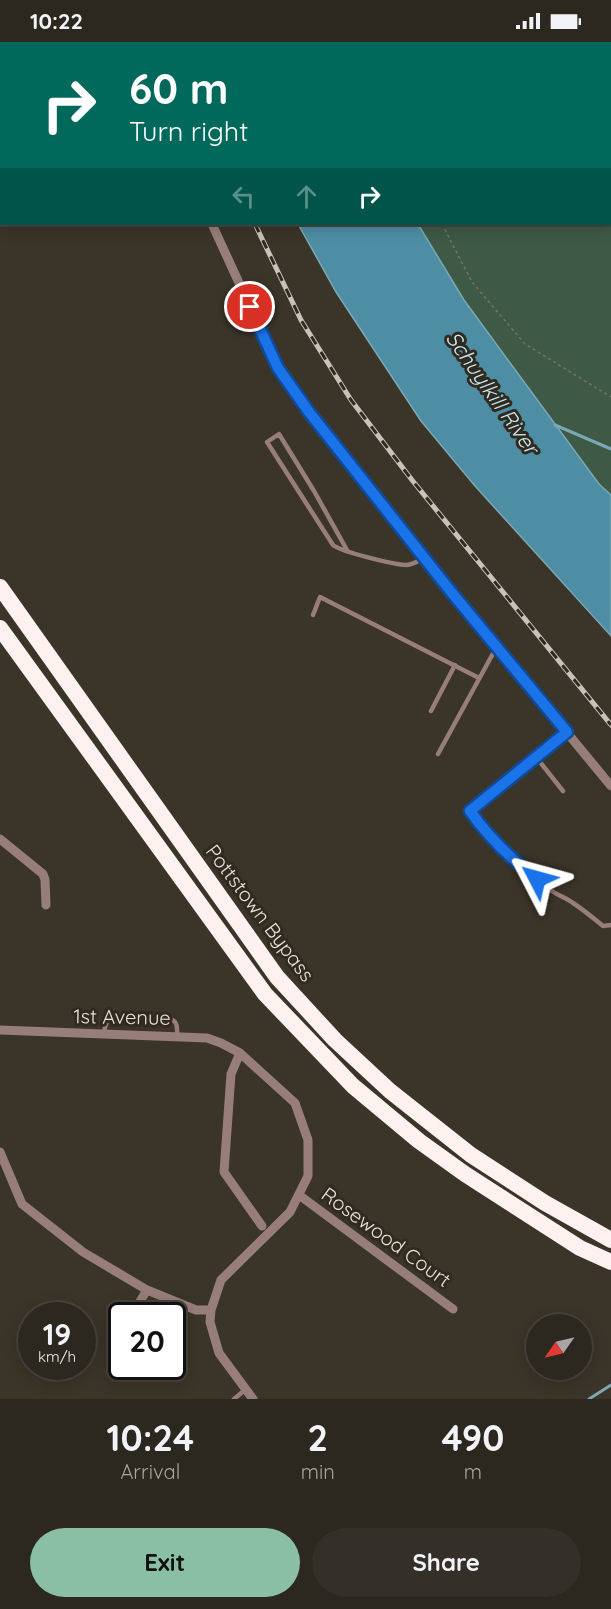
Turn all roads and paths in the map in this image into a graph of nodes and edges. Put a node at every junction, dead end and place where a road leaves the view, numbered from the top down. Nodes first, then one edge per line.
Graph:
1 (213, 225) edge
2 (443, 225) edge
3 (611, 397) edge
4 (347, 550) junction
5 (424, 557) junction
6 (0, 587) edge
7 (313, 615) dead end
8 (0, 628) edge
9 (496, 647) junction
10 (455, 665) junction
11 (479, 678) junction
12 (431, 711) dead end
13 (567, 732) junction
14 (438, 754) dead end
15 (536, 757) junction
16 (611, 786) edge
17 (563, 791) dead end
18 (0, 839) edge
19 (46, 905) dead end
20 (611, 925) edge
21 (0, 1030) edge
22 (104, 1035) junction
23 (177, 1036) junction
24 (240, 1053) junction
25 (0, 1152) edge
26 (299, 1195) junction
27 (262, 1226) dead end
28 (611, 1240) edge
29 (611, 1262) edge
30 (147, 1290) junction
31 (140, 1302) edge
32 (453, 1309) dead end
33 (211, 1310) junction
34 (246, 1389) junction
35 (234, 1399) edge
36 (253, 1399) edge

1 - 5 street
2 - 3 path
4 - 4 lane
4 - 5 lane
5 - 9 street
6 - 28 highway, Pottstown Bypass
7 - 10 lane
8 - 29 highway
9 - 11 lane
9 - 13 street
10 - 11 lane
10 - 12 lane
11 - 14 lane
13 - 15 lane
13 - 16 street
15 - 17 lane
15 - 20 lane
18 - 19 street
21 - 22 street, 1st Avenue
22 - 23 street, 1st Avenue
22 - 23 lane
23 - 24 street, 1st Avenue
24 - 26 street, 1st Avenue
24 - 27 street
25 - 30 street
26 - 32 street, Rosewood Court
26 - 33 street, 1st Avenue
30 - 31 street
30 - 33 street
33 - 34 street
34 - 35 lane
34 - 36 street

